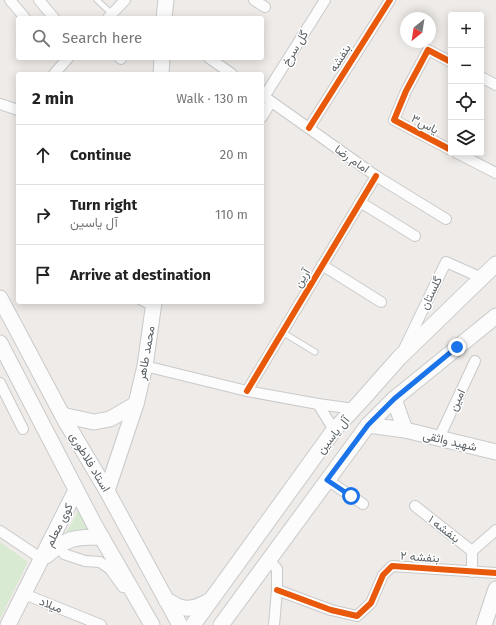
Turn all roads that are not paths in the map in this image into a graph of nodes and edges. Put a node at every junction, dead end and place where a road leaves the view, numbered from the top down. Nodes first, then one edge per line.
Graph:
1 (10, 0) edge
2 (39, 0) edge
3 (97, 0) edge
4 (125, 0) edge
5 (166, 0) edge
6 (254, 0) edge
7 (325, 0) edge
8 (390, 0) edge
9 (265, 7) dead end
10 (23, 16) edge
11 (52, 16) edge
12 (110, 16) edge
13 (164, 16) edge
14 (66, 60) edge
15 (162, 60) edge
16 (212, 60) edge
17 (448, 60) edge
18 (56, 72) edge
19 (161, 72) edge
20 (229, 72) edge
21 (484, 79) edge
22 (496, 85) edge
23 (266, 98) edge
24 (0, 104) edge
25 (16, 109) edge
26 (308, 128) junction
27 (448, 148) edge
28 (463, 156) edge
29 (496, 174) edge
30 (376, 176) junction
31 (360, 202) junction
32 (446, 219) dead end
33 (415, 236) dead end
34 (496, 264) edge
35 (322, 265) junction
36 (482, 278) junction
37 (0, 298) edge
38 (381, 302) dead end
39 (149, 304) edge
40 (496, 316) edge
41 (282, 332) junction
42 (0, 343) edge
43 (315, 352) dead end
44 (399, 358) junction
45 (475, 361) dead end
46 (145, 366) junction
47 (0, 383) edge
48 (247, 391) junction
49 (394, 399) junction
50 (136, 404) junction
51 (318, 404) junction
52 (354, 409) junction
53 (62, 415) junction
54 (368, 425) junction
55 (23, 429) dead end
56 (334, 430) junction
57 (405, 430) junction
58 (439, 438) junction
59 (496, 452) edge
60 (327, 480) junction
61 (76, 490) junction
62 (108, 491) junction
63 (363, 504) dead end
64 (416, 506) dead end
65 (496, 530) edge
66 (0, 531) edge
67 (101, 537) junction
68 (472, 551) junction
69 (64, 554) dead end
70 (42, 559) junction
71 (269, 560) junction
72 (236, 567) junction
73 (472, 572) junction
74 (496, 573) edge
75 (252, 582) junction
76 (131, 588) junction
77 (496, 589) edge
78 (277, 590) junction
79 (24, 594) junction
80 (213, 598) junction
81 (166, 600) junction
82 (225, 622) edge
83 (8, 625) edge
84 (101, 625) edge
85 (152, 625) edge
86 (180, 625) edge
87 (193, 625) edge
88 (274, 625) edge
89 (484, 625) edge

1 - 10 street
2 - 11 street
3 - 12 lane
4 - 12 street
5 - 13 main road
6 - 9 street
7 - 23 street, گل سرخ
8 - 26 street, بنفشه
14 - 18 street
15 - 19 main road
16 - 20 street
17 - 27 street, یاس۳
21 - 22 street
23 - 26 street, امام رضا
24 - 25 street
26 - 30 street, امام رضا
28 - 29 street
30 - 31 street, آرین
30 - 32 street, امام رضا
31 - 33 street
31 - 35 street, آرین
34 - 36 main road, آل یاسین
35 - 38 street
35 - 41 street, آرین
36 - 44 main road, آل یاسین
36 - 44 street, گلستان
37 - 53 main road, استاد فلاطوری
39 - 46 main road, محمد طاهر
40 - 49 main road, آل یاسین
41 - 43 lane
41 - 48 street, آرین
42 - 61 main road, استاد فلاطوری
44 - 52 main road, آل یاسین
45 - 58 street, امین
46 - 48 street
46 - 50 main road, محمد طاهر
47 - 55 street
48 - 51 street
49 - 54 main road, آل یاسین
49 - 57 main road
50 - 53 main road
50 - 62 main road, محمد طاهر
51 - 52 street
51 - 56 street
52 - 56 main road, آل یاسین
53 - 62 main road, استاد فلاطوری
54 - 57 main road, شهید واثقی
54 - 60 main road, آل یاسین
56 - 72 main road, آل یاسین
57 - 58 main road, شهید واثقی
58 - 59 main road, شهید واثقی
60 - 63 street
60 - 71 main road, آل یاسین
61 - 67 main road, استاد فلاطوری
61 - 70 main road, کوی معلم
62 - 81 main road, استاد فلاطوری
64 - 68 street, بنفشه ۱
65 - 68 street
66 - 70 street
67 - 70 main road, کوی معلم
67 - 76 main road, استاد فلاطوری
68 - 73 street
69 - 76 street
70 - 79 main road, کوی معلم
71 - 75 main road, آل یاسین
71 - 78 street
72 - 75 main road
72 - 80 main road, آل یاسین
73 - 74 street, بنفشه ۲
73 - 78 street, بنفشه ۲
75 - 82 main road, آل یاسین
76 - 85 main road, استاد فلاطوری
77 - 89 main road
78 - 88 street
79 - 83 main road, کوی معلم
79 - 84 street, میلاد
80 - 81 main road
80 - 87 main road, آل یاسین
81 - 86 main road, استاد فلاطوری

